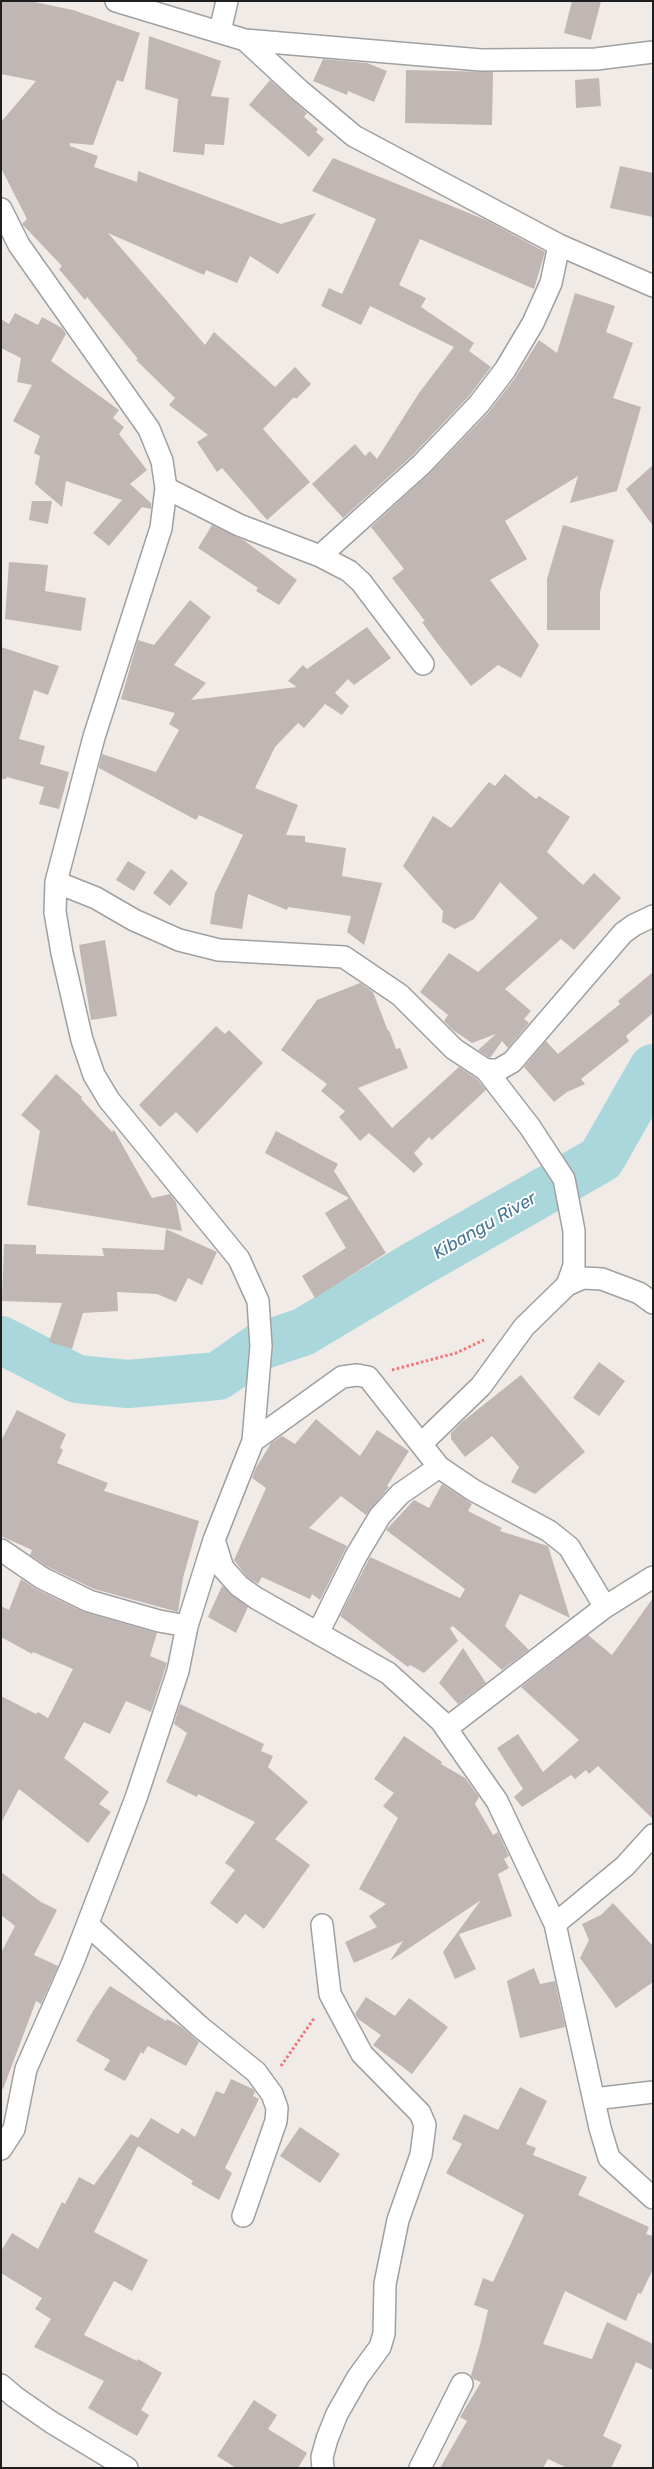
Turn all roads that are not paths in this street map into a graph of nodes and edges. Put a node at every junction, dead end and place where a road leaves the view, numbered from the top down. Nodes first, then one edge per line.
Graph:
1 (116, 1) edge
2 (227, 1) edge
3 (220, 31) junction
4 (245, 40) junction
5 (653, 52) edge
6 (1, 209) edge
7 (559, 245) junction
8 (653, 286) edge
9 (166, 488) junction
10 (320, 556) junction
11 (423, 664) dead end
12 (56, 882) junction
13 (653, 916) edge
14 (486, 1070) junction
15 (567, 1285) junction
16 (653, 1303) edge
17 (253, 1440) junction
18 (421, 1444) junction
19 (439, 1467) junction
20 (214, 1540) junction
21 (1, 1550) edge
22 (653, 1577) edge
23 (605, 1607) junction
24 (187, 1626) junction
25 (318, 1633) junction
26 (447, 1728) junction
27 (653, 1836) edge
28 (555, 1924) junction
29 (88, 1925) junction
30 (322, 1925) dead end
31 (653, 2092) edge
32 (594, 2099) junction
33 (1, 2149) edge
34 (653, 2198) edge
35 (243, 2216) dead end
36 (462, 2384) dead end
37 (1, 2385) edge
38 (127, 2468) edge
39 (323, 2468) edge
40 (420, 2468) edge

1 - 3 street
2 - 3 street
3 - 4 street
4 - 5 street
4 - 7 street
6 - 9 street
7 - 8 street
7 - 10 street
9 - 10 street
9 - 12 street
10 - 11 street
12 - 14 street
12 - 17 street
13 - 14 street
14 - 15 street
15 - 16 street
15 - 18 street
17 - 18 street
17 - 20 street
18 - 19 street
19 - 23 street
19 - 25 street
20 - 24 street
20 - 25 street
21 - 24 street
22 - 23 street
23 - 26 street
24 - 29 street
25 - 26 street
26 - 28 street
27 - 28 street
28 - 32 street
29 - 33 street
29 - 35 street
30 - 39 street
31 - 32 street
32 - 34 street
36 - 40 street
37 - 38 street

